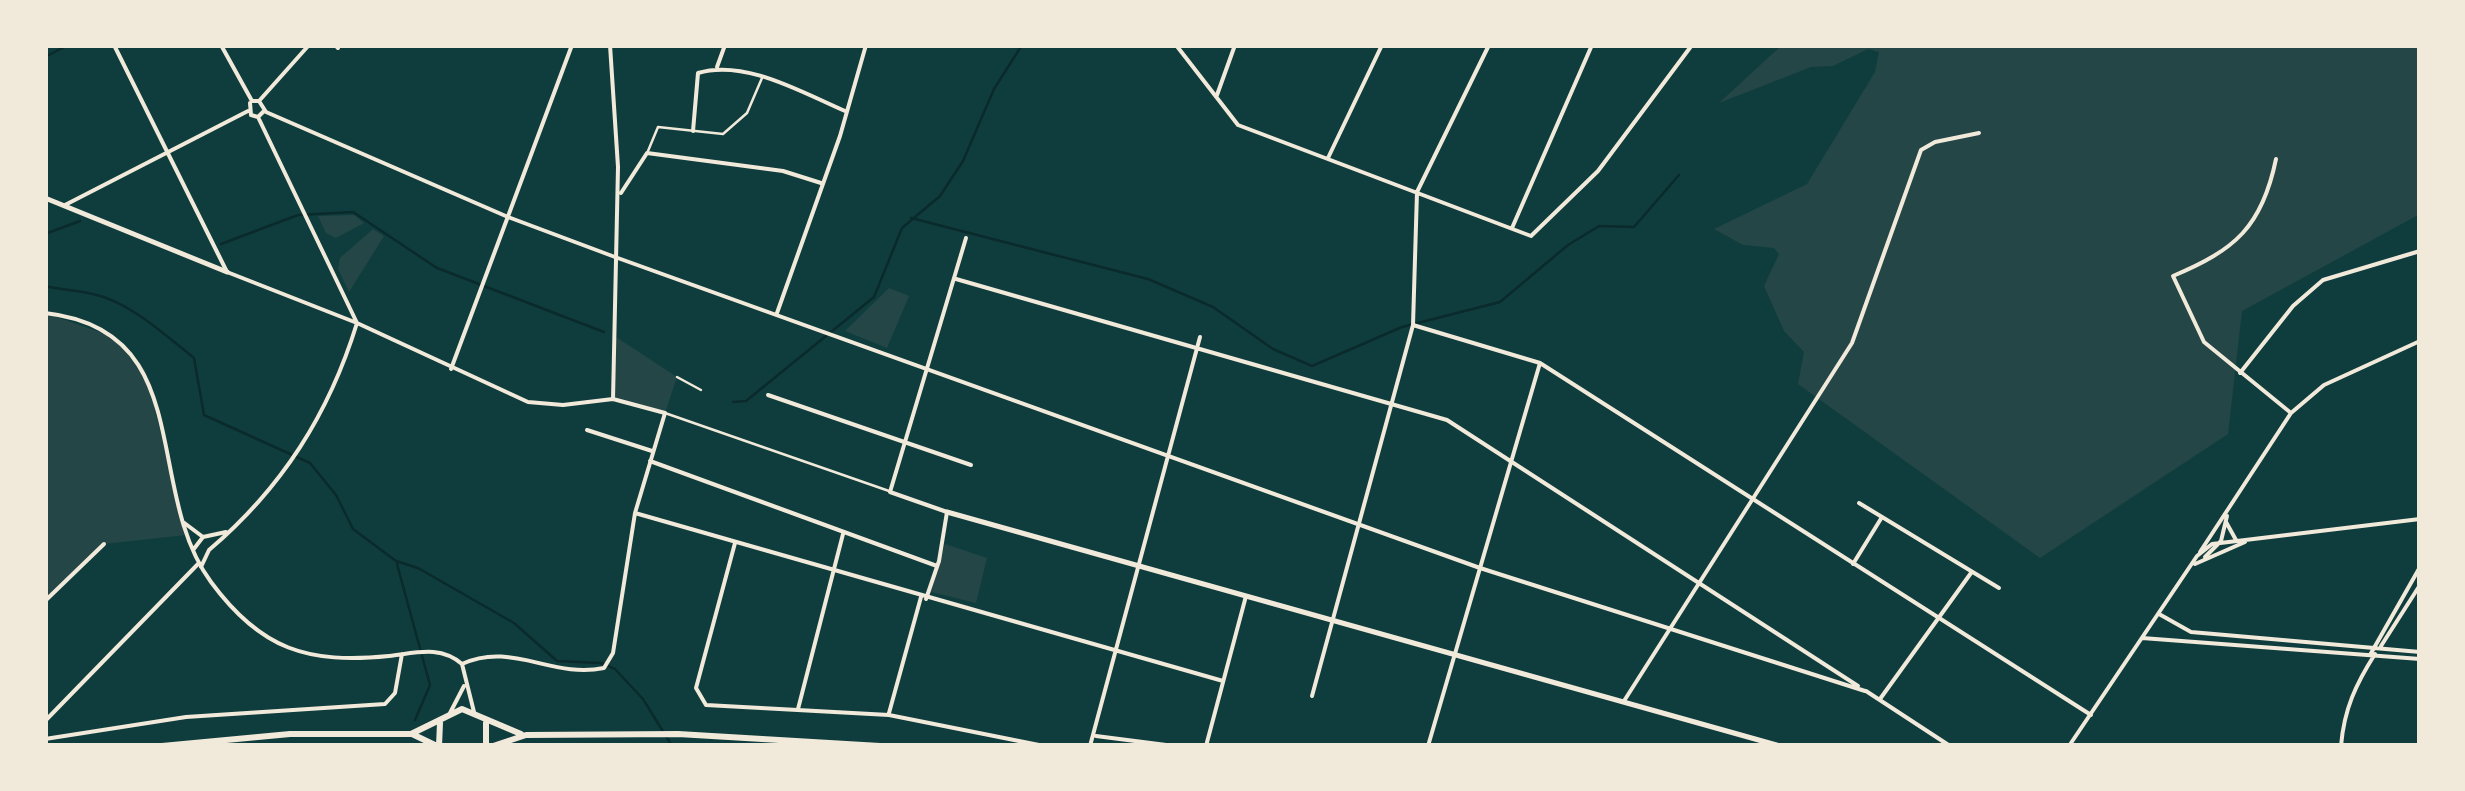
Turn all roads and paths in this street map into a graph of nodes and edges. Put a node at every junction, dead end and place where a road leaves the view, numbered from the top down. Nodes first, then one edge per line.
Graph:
1 (114, 45) edge
2 (221, 45) edge
3 (308, 45) edge
4 (572, 45) edge
5 (610, 45) edge
6 (725, 45) edge
7 (866, 45) edge
8 (1176, 45) edge
9 (1235, 45) edge
10 (1382, 45) edge
11 (1489, 45) edge
12 (1592, 45) edge
13 (1680, 45) edge
14 (1692, 45) edge
15 (1688, 52) junction
16 (717, 68) junction
17 (762, 77) junction
18 (1217, 96) junction
19 (259, 101) junction
20 (252, 102) junction
21 (248, 110) junction
22 (845, 110) junction
23 (264, 111) junction
24 (258, 116) junction
25 (693, 131) junction
26 (1979, 133) dead end
27 (167, 150) junction
28 (647, 153) junction
29 (1328, 158) junction
30 (2276, 159) dead end
31 (821, 183) junction
32 (1418, 192) junction
33 (618, 197) junction
34 (45, 198) edge
35 (65, 205) junction
36 (508, 217) junction
37 (1512, 228) junction
38 (966, 238) dead end
39 (2420, 250) edge
40 (614, 257) junction
41 (227, 272) junction
42 (956, 279) junction
43 (45, 313) edge
44 (777, 313) junction
45 (1413, 321) junction
46 (358, 323) junction
47 (1200, 337) dead end
48 (2420, 341) edge
49 (1198, 348) junction
50 (1540, 363) junction
51 (452, 369) junction
52 (926, 369) junction
53 (2240, 372) junction
54 (677, 377) dead end
55 (701, 390) dead end
56 (768, 395) dead end
57 (613, 399) junction
58 (1390, 405) junction
59 (665, 413) junction
60 (2292, 413) junction
61 (587, 430) dead end
62 (905, 444) junction
63 (652, 451) junction
64 (1169, 456) junction
65 (650, 461) junction
66 (1511, 463) junction
67 (971, 465) dead end
68 (890, 492) junction
69 (1752, 500) junction
70 (1859, 503) dead end
71 (947, 512) junction
72 (635, 513) junction
73 (1882, 517) junction
74 (2226, 519) junction
75 (2420, 519) edge
76 (183, 522) junction
77 (1357, 525) junction
78 (226, 532) junction
79 (2213, 532) junction
80 (844, 533) junction
81 (203, 537) junction
82 (2236, 540) junction
83 (2220, 542) junction
84 (2245, 542) junction
85 (735, 543) junction
86 (104, 544) dead end
87 (2226, 549) junction
88 (192, 550) junction
89 (209, 550) junction
90 (2202, 556) junction
91 (1853, 564) junction
92 (1140, 565) junction
93 (200, 566) junction
94 (937, 566) junction
95 (2420, 566) edge
96 (1480, 568) junction
97 (832, 572) junction
98 (1972, 572) junction
99 (1700, 582) junction
100 (2420, 585) edge
101 (1999, 588) dead end
102 (1246, 595) junction
103 (923, 598) junction
104 (45, 601) edge
105 (2159, 614) junction
106 (1333, 620) junction
107 (1941, 620) junction
108 (1672, 627) junction
109 (2142, 638) junction
110 (2372, 646) junction
111 (2380, 648) junction
112 (1118, 652) junction
113 (2420, 652) edge
114 (402, 654) junction
115 (1454, 655) junction
116 (2372, 656) junction
117 (2420, 660) edge
118 (462, 664) junction
119 (1223, 681) junction
120 (464, 686) junction
121 (1865, 691) junction
122 (1312, 696) dead end
123 (1880, 699) junction
124 (1624, 701) junction
125 (798, 708) junction
126 (450, 712) junction
127 (474, 712) junction
128 (889, 714) junction
129 (2091, 715) junction
130 (45, 721) edge
131 (441, 722) junction
132 (485, 722) junction
133 (411, 734) junction
134 (526, 736) junction
135 (1096, 736) junction
136 (45, 738) edge
137 (162, 746) edge
138 (438, 746) edge
139 (490, 746) edge
140 (880, 746) edge
141 (1044, 746) edge
142 (1090, 746) edge
143 (1174, 746) edge
144 (1206, 746) edge
145 (1428, 746) edge
146 (1780, 746) edge
147 (1950, 746) edge
148 (2069, 746) edge
149 (2342, 746) edge

1 - 27 street
2 - 20 street
3 - 19 street
4 - 36 street
5 - 33 street
6 - 16 street
7 - 22 street
8 - 18 street
9 - 18 street
10 - 29 street
11 - 32 street
12 - 37 street
13 - 15 street
14 - 15 street
15 - 37 street
16 - 17 street
16 - 25 street
17 - 22 street
17 - 25 street
18 - 29 street
19 - 20 street
19 - 23 street
20 - 21 street
21 - 24 street
21 - 27 street
22 - 31 street
23 - 24 street
23 - 36 street
24 - 46 street
25 - 28 street
26 - 69 street
27 - 35 street
27 - 41 street
28 - 31 street
28 - 33 street
29 - 32 street
30 - 53 street
31 - 44 street
32 - 37 street
32 - 45 street
33 - 40 street
34 - 35 street
35 - 41 street
36 - 40 street
36 - 51 street
38 - 42 street
39 - 53 street
40 - 44 street
40 - 57 street
41 - 46 street
42 - 49 street
42 - 52 street
43 - 76 street
44 - 52 street
45 - 50 street
45 - 58 street
46 - 51 street
46 - 78 street
47 - 49 street
48 - 60 street
49 - 58 street
49 - 64 street
50 - 66 street
50 - 69 street
51 - 57 street
52 - 62 street
52 - 64 street
53 - 60 street
54 - 55 street
56 - 62 street
57 - 59 street
58 - 66 street
58 - 77 street
59 - 63 street
59 - 68 street
60 - 74 street
61 - 63 street
62 - 67 street
62 - 68 street
63 - 65 street
64 - 77 street
64 - 92 street
65 - 72 street
65 - 80 street
66 - 96 street
66 - 99 street
68 - 71 street
69 - 91 street
69 - 99 street
70 - 73 street
71 - 92 street
71 - 94 street
72 - 85 street
72 - 118 street
73 - 91 street
73 - 98 street
74 - 79 street
74 - 82 street
74 - 83 street
75 - 84 street
76 - 81 street
76 - 88 street
77 - 96 street
77 - 106 street
78 - 81 street
78 - 89 street
79 - 83 street
79 - 90 street
80 - 94 street
80 - 97 street
81 - 88 street
82 - 83 street
82 - 84 street
83 - 87 street
83 - 90 street
84 - 87 street
85 - 97 street
85 - 125 street
86 - 104 street
87 - 90 street
88 - 89 street
88 - 93 street
89 - 93 street
90 - 105 street
91 - 107 street
92 - 102 street
92 - 112 street
93 - 114 street
93 - 130 street
94 - 103 street
95 - 110 street
96 - 108 street
96 - 115 street
97 - 103 street
97 - 125 street
98 - 101 street
98 - 107 street
99 - 108 street
99 - 121 street
100 - 111 street
102 - 106 street
102 - 119 street
103 - 112 street
103 - 128 street
105 - 109 street
105 - 110 street
106 - 115 street
106 - 122 street
107 - 123 street
107 - 129 street
108 - 121 street
108 - 124 street
109 - 116 street
109 - 129 street
110 - 111 street
110 - 116 street
111 - 113 street
111 - 116 street
112 - 119 street
112 - 135 street
114 - 118 street
114 - 136 street
115 - 124 street
115 - 145 street
116 - 117 street
116 - 149 street
118 - 120 street
119 - 144 street
120 - 126 street
120 - 127 street
121 - 123 street
123 - 147 street
124 - 146 street
125 - 128 street
126 - 127 main road
126 - 131 main road
127 - 132 main road
128 - 141 street
129 - 148 street
131 - 133 main road
131 - 138 main road
132 - 134 main road
132 - 139 main road
133 - 137 main road
133 - 138 main road
134 - 139 main road
134 - 140 main road
135 - 142 street
135 - 143 street

